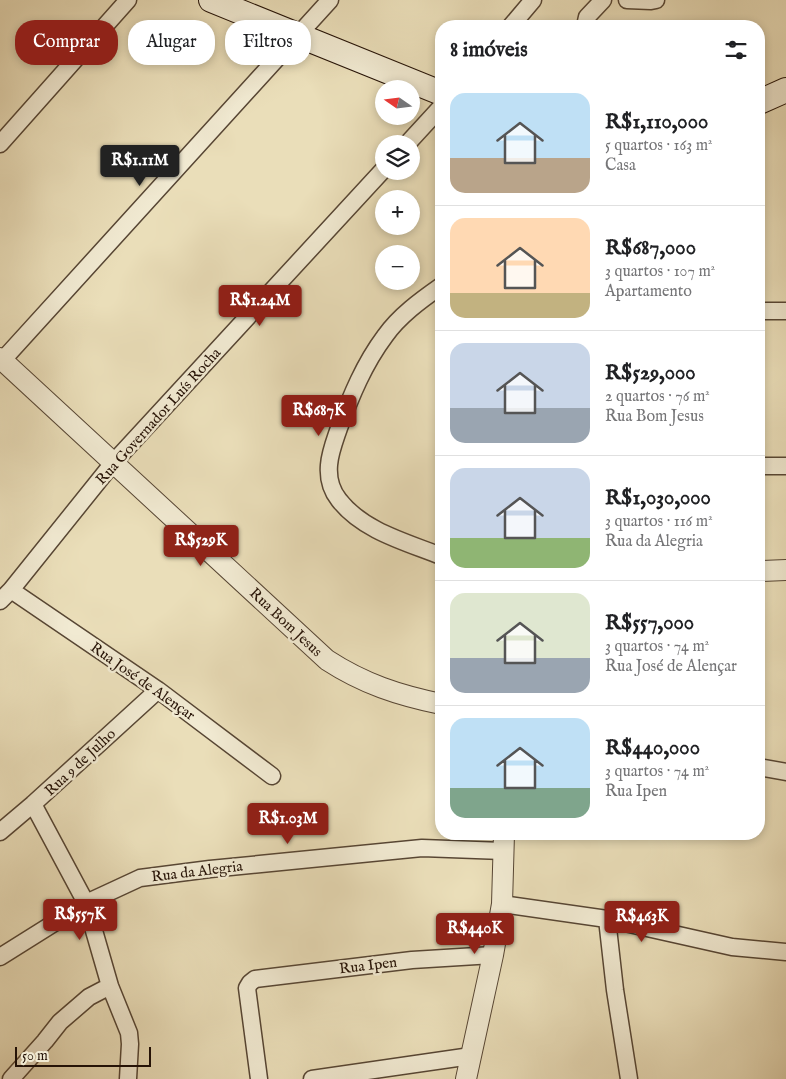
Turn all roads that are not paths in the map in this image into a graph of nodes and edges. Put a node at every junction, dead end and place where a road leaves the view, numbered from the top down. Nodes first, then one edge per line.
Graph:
1 (128, 0) edge
2 (211, 0) edge
3 (330, 0) edge
4 (533, 0) edge
5 (603, 0) edge
6 (627, 0) edge
7 (656, 0) edge
8 (262, 20) edge
9 (516, 20) edge
10 (586, 20) edge
11 (311, 22) edge
12 (311, 40) edge
13 (272, 65) edge
14 (786, 90) edge
15 (435, 91) edge
16 (765, 99) edge
17 (435, 114) edge
18 (416, 135) edge
19 (0, 144) edge
20 (375, 180) edge
21 (435, 291) edge
22 (765, 311) edge
23 (786, 311) edge
24 (1, 360) edge
25 (113, 463) junction
26 (765, 466) edge
27 (786, 466) edge
28 (435, 554) edge
29 (786, 570) edge
30 (765, 571) edge
31 (5, 595) edge
32 (158, 690) junction
33 (435, 703) edge
34 (765, 768) edge
35 (786, 772) edge
36 (272, 776) dead end
37 (33, 804) junction
38 (0, 832) edge
39 (503, 842) edge
40 (86, 903) junction
41 (502, 904) junction
42 (607, 919) junction
43 (786, 952) edge
44 (493, 955) junction
45 (0, 957) edge
46 (110, 986) junction
47 (471, 1056) junction
48 (11, 1079) edge
49 (128, 1079) edge
50 (259, 1079) edge
51 (312, 1079) edge
52 (466, 1079) edge
53 (629, 1079) edge

1 - 19 street
2 - 8 main road
3 - 11 street
4 - 9 street
5 - 10 street
6 - 7 street
12 - 15 main road
13 - 24 street
14 - 16 main road
17 - 18 street
20 - 25 street, Rua Governador Luís Rocha
21 - 28 street
22 - 23 street
24 - 25 street, Rua Bom Jesus
25 - 31 street, Rua Governador Luís Rocha
25 - 33 street, Rua Bom Jesus
26 - 27 street
29 - 30 street
31 - 32 street, Rua José de Alençar
32 - 36 street, Rua José de Alençar
32 - 37 street, Rua 9 de Julho
34 - 35 street
37 - 38 street, Rua 9 de Julho
37 - 40 street
39 - 40 street, Rua da Alegria
39 - 41 street
40 - 45 street, Rua da Alegria
40 - 46 street
41 - 42 street
41 - 44 street
42 - 43 street
42 - 53 street
44 - 47 street
44 - 50 street, Rua Ipen
46 - 48 street
46 - 49 street
47 - 51 street
47 - 52 street

